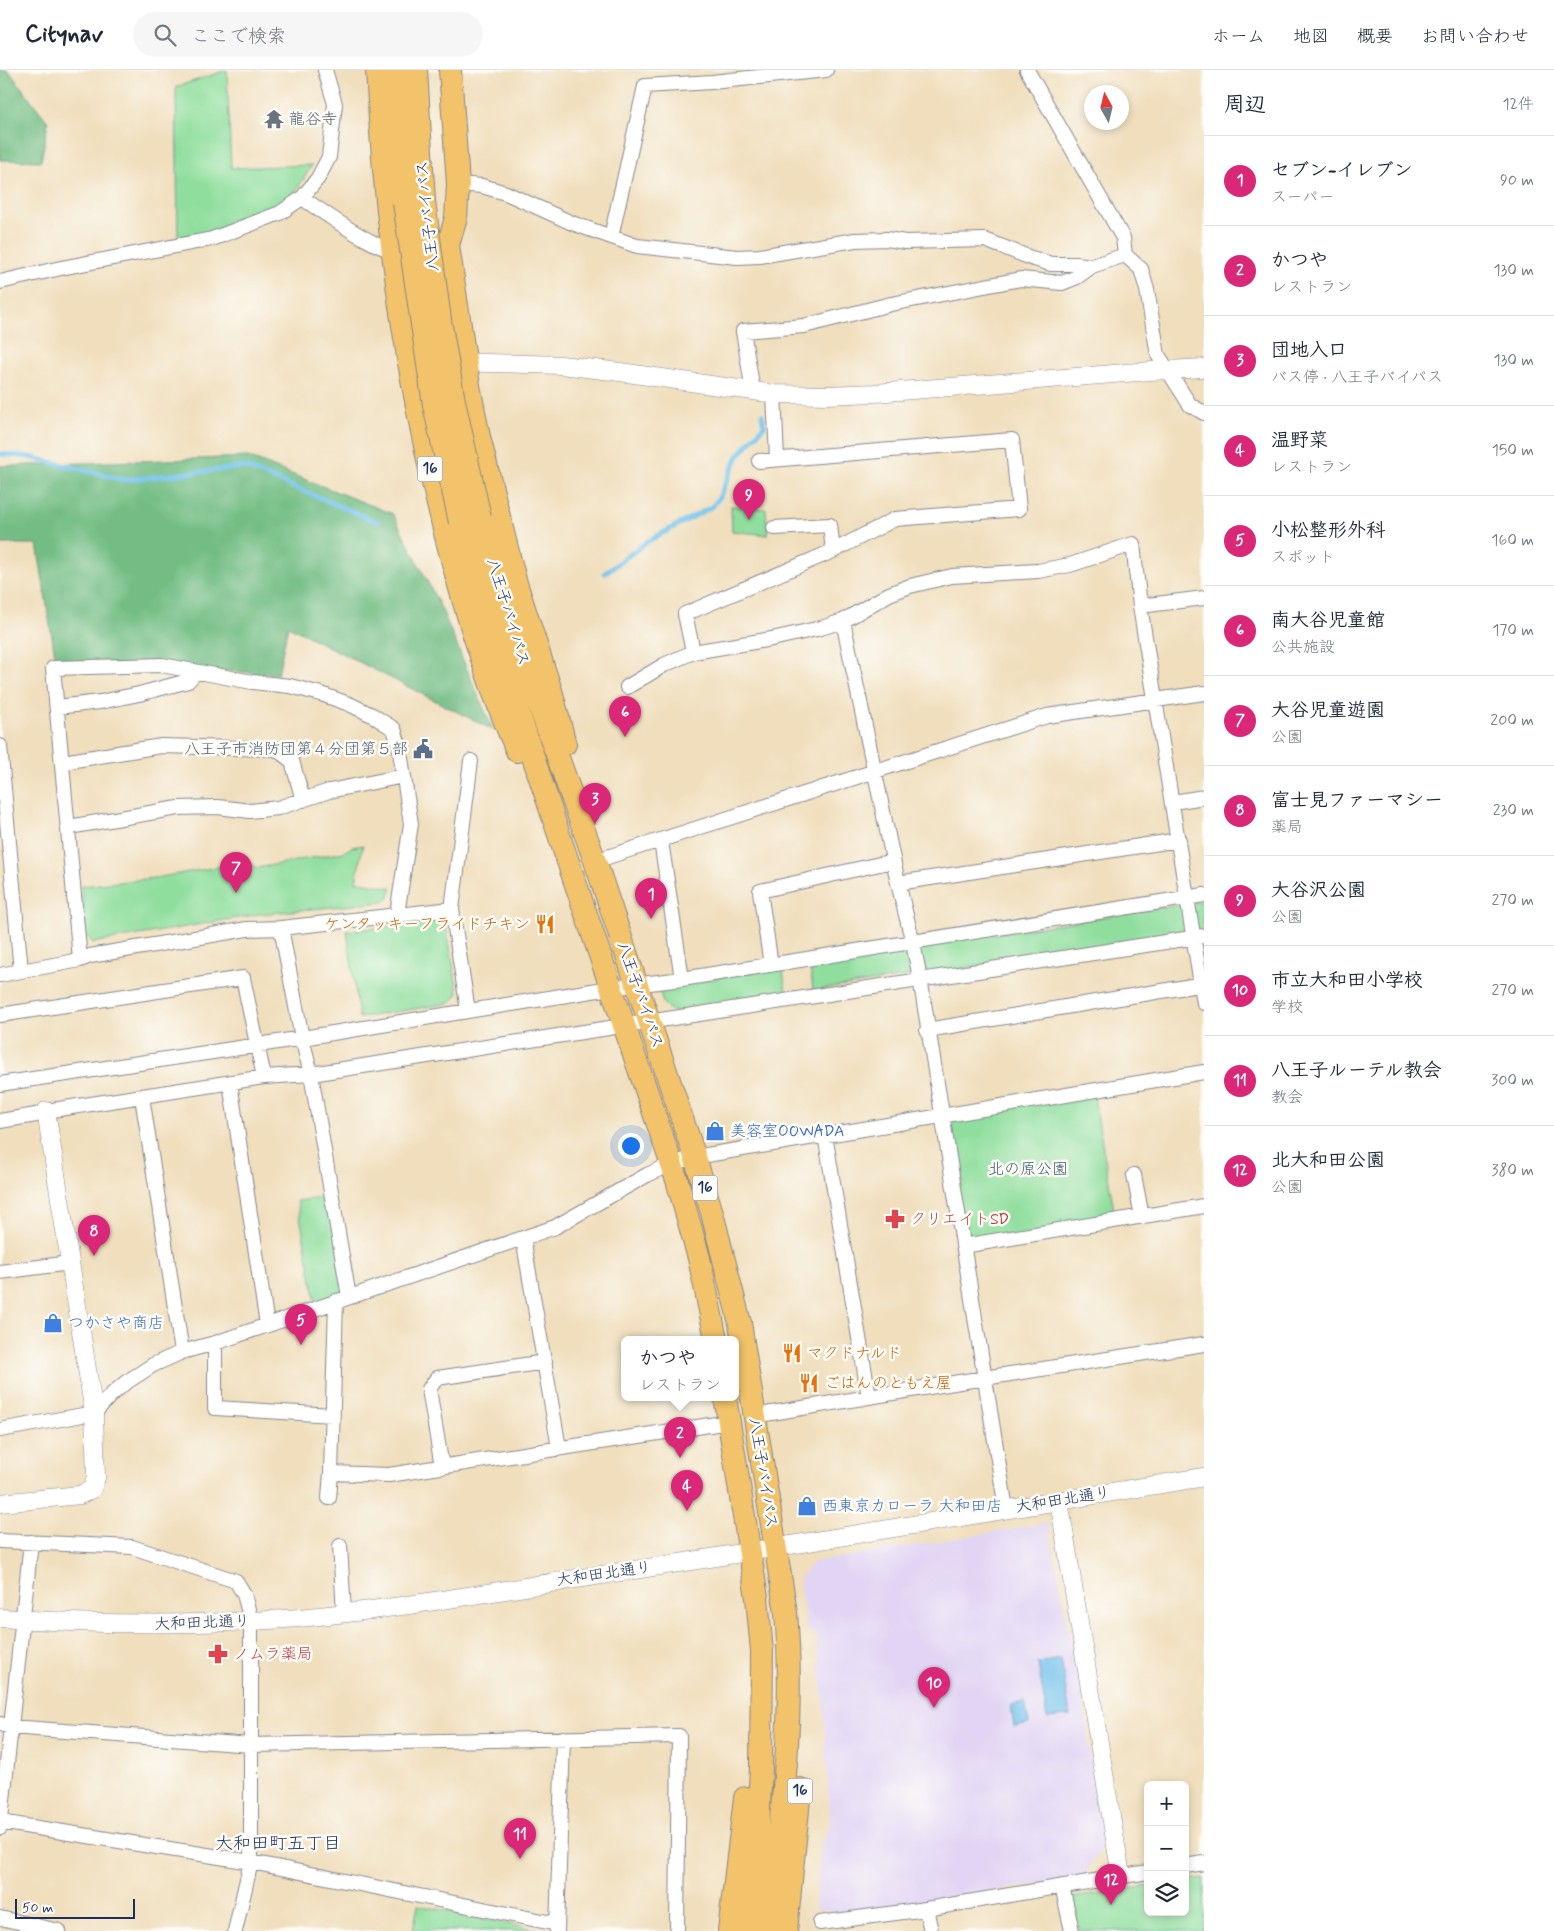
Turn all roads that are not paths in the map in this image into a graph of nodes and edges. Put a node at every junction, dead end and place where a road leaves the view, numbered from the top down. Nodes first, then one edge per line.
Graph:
1 (325, 70) edge
2 (377, 70) edge
3 (396, 70) edge
4 (416, 70) edge
5 (450, 70) edge
6 (826, 70) edge
7 (1027, 70) edge
8 (458, 184) junction
9 (302, 198) junction
10 (414, 202) junction
11 (611, 238) junction
12 (448, 245) junction
13 (392, 251) junction
14 (1125, 255) junction
15 (1092, 266) junction
16 (0, 282) edge
17 (465, 362) junction
18 (409, 364) junction
19 (1204, 368) edge
20 (1167, 370) junction
21 (753, 391) junction
22 (774, 394) junction
23 (1204, 413) edge
24 (777, 459) junction
25 (759, 461) dead end
26 (470, 520) junction
27 (774, 528) dead end
28 (833, 550) junction
29 (1204, 598) edge
30 (1140, 606) junction
31 (843, 621) junction
32 (692, 652) junction
33 (196, 672) junction
34 (627, 687) dead end
35 (1204, 693) edge
36 (1155, 701) junction
37 (57, 707) junction
38 (0, 746) edge
39 (471, 761) dead end
40 (63, 762) junction
41 (876, 772) junction
42 (404, 776) junction
43 (1204, 797) edge
44 (303, 800) junction
45 (1173, 802) junction
46 (69, 827) junction
47 (1179, 840) junction
48 (661, 841) junction
49 (563, 847) junction
50 (595, 861) junction
51 (893, 861) junction
52 (898, 883) junction
53 (1204, 895) edge
54 (1187, 898) junction
55 (452, 908) junction
56 (397, 914) junction
57 (281, 928) junction
58 (1199, 936) edge
59 (913, 943) junction
60 (80, 960) junction
61 (771, 965) junction
62 (21, 971) junction
63 (0, 975) edge
64 (920, 978) junction
65 (682, 979) junction
66 (1203, 984) edge
67 (637, 986) junction
68 (610, 988) junction
69 (1204, 1003) edge
70 (468, 1011) junction
71 (0, 1015) edge
72 (650, 1022) junction
73 (624, 1026) junction
74 (927, 1030) junction
75 (302, 1038) junction
76 (259, 1045) junction
77 (1204, 1072) edge
78 (311, 1074) junction
79 (264, 1077) junction
80 (230, 1083) junction
81 (0, 1084) edge
82 (142, 1097) junction
83 (46, 1111) junction
84 (941, 1116) junction
85 (0, 1121) edge
86 (825, 1135) junction
87 (695, 1157) junction
88 (672, 1164) junction
89 (1134, 1175) dead end
90 (1204, 1206) edge
91 (1142, 1217) junction
92 (523, 1238) junction
93 (963, 1246) junction
94 (70, 1263) junction
95 (0, 1272) edge
96 (343, 1299) junction
97 (266, 1325) junction
98 (715, 1336) edge
99 (215, 1343) junction
100 (1204, 1344) edge
101 (182, 1352) junction
102 (545, 1362) junction
103 (984, 1378) junction
104 (868, 1397) junction
105 (726, 1401) edge
106 (94, 1413) junction
107 (333, 1415) junction
108 (754, 1416) junction
109 (729, 1422) junction
110 (0, 1430) edge
111 (559, 1448) junction
112 (442, 1467) junction
113 (331, 1473) junction
114 (1204, 1477) edge
115 (329, 1498) dead end
116 (1059, 1501) junction
117 (0, 1503) edge
118 (1006, 1509) junction
119 (0, 1541) edge
120 (31, 1542) junction
121 (340, 1546) dead end
122 (775, 1547) junction
123 (749, 1551) junction
124 (344, 1613) junction
125 (0, 1618) edge
126 (23, 1620) junction
127 (252, 1621) junction
128 (789, 1651) junction
129 (762, 1720) junction
130 (6, 1725) edge
131 (563, 1738) junction
132 (251, 1745) junction
133 (0, 1822) edge
134 (0, 1828) edge
135 (251, 1862) junction
136 (1204, 1862) edge
137 (1189, 1865) edge
138 (1144, 1873) edge
139 (1121, 1876) junction
140 (1062, 1886) junction
141 (926, 1909) junction
142 (0, 1918) edge
143 (820, 1924) dead end
144 (557, 1928) edge
145 (59, 1931) edge
146 (235, 1931) edge
147 (677, 1931) edge
148 (729, 1931) edge
149 (747, 1931) edge
150 (768, 1931) edge
151 (786, 1931) edge
152 (931, 1931) edge
153 (1072, 1931) edge

1 - 9 street
2 - 13 highway, 16
3 - 10 highway, 八王子バイパス / 16
4 - 10 highway, 八王子バイパス / 16
5 - 8 highway
6 - 11 street
7 - 14 street
8 - 11 street
8 - 12 highway
9 - 13 street
9 - 16 street
10 - 26 highway, 八王子バイパス / 16, bridge
11 - 15 street
12 - 13 street
12 - 17 highway
13 - 18 highway, 16
14 - 15 street
14 - 20 street
15 - 21 street
17 - 18 street
17 - 21 street
17 - 50 highway
18 - 49 highway, 16
19 - 20 street
20 - 22 street
20 - 23 street
21 - 22 street
22 - 24 street
24 - 25 street
24 - 28 street
26 - 49 highway, 八王子バイパス / 16
26 - 50 highway, 八王子バイパス / 16
27 - 28 street
28 - 32 street
29 - 30 street
30 - 31 street
30 - 36 street
31 - 32 street
31 - 41 street
32 - 34 street
33 - 37 street
33 - 37 street
33 - 42 street
35 - 36 street
36 - 41 street
36 - 45 street
37 - 40 street
38 - 62 street
39 - 55 street
40 - 44 street
40 - 46 street
41 - 48 street
41 - 51 street
42 - 44 street
42 - 56 street
43 - 45 street
44 - 46 street
45 - 47 street
46 - 60 street
47 - 52 street
47 - 54 street
48 - 50 street
48 - 65 street
49 - 68 highway, 八王子バイパス / 16
50 - 67 highway, 八王子バイパス / 16
51 - 52 street
51 - 61 street
52 - 59 street
53 - 54 street
54 - 58 street
54 - 59 street
55 - 56 street
55 - 70 street
56 - 57 street
57 - 60 street
57 - 75 street
58 - 64 street
58 - 66 street
59 - 61 street
59 - 64 street
60 - 62 street
61 - 65 street
62 - 63 street
64 - 72 street
64 - 74 street
65 - 67 street
66 - 69 street
66 - 74 street
67 - 68 street
67 - 72 highway, 八王子バイパス / 16
68 - 70 street
68 - 73 highway, 八王子バイパス / 16
70 - 75 street
71 - 76 street
72 - 73 street
72 - 87 highway, 八王子バイパス / 16
73 - 78 street
73 - 88 highway, 八王子バイパス / 16
74 - 84 street
75 - 76 street
75 - 78 street
76 - 79 street
76 - 81 street
77 - 84 street
78 - 79 street
78 - 96 street
79 - 80 street
80 - 82 street
80 - 97 street
82 - 83 street
82 - 101 street
83 - 85 street
83 - 94 street
84 - 86 street
84 - 93 street
86 - 87 street
86 - 104 street
87 - 88 street
87 - 108 highway, 八王子バイパス / 16
88 - 92 street
88 - 98 highway, 八王子バイパス / 16
89 - 91 street
90 - 91 street
91 - 93 street
92 - 96 street
92 - 102 street
93 - 103 street
94 - 95 street
94 - 106 street
96 - 97 street
96 - 107 street
97 - 99 street
99 - 101 street
99 - 107 street
100 - 103 street
101 - 106 street
102 - 111 street
102 - 112 street
103 - 104 street
103 - 118 street
104 - 108 street
105 - 109 highway, 八王子バイパス
106 - 110 street
106 - 117 street
107 - 113 street
108 - 122 highway, 八王子バイパス / 16
109 - 111 street
109 - 123 highway, 八王子バイパス
111 - 112 street
112 - 113 street
113 - 115 street
114 - 116 street, 大和田北通り
116 - 118 street, 大和田北通り
116 - 139 street
118 - 122 street, 大和田北通り
119 - 120 street
120 - 126 street
120 - 127 street
121 - 124 street
122 - 123 street, 大和田北通り
122 - 128 highway, 八王子バイパス / 16
123 - 124 street, 大和田北通り
123 - 129 highway, 八王子バイパス
124 - 127 street, 大和田北通り
125 - 126 street, 大和田北通り
126 - 127 street, 大和田北通り
126 - 130 street
127 - 132 street
128 - 150 highway, 八王子バイパス / 16
128 - 151 highway, 16
129 - 148 highway
129 - 149 highway, 八王子バイパス
130 - 132 street
130 - 133 street
131 - 132 street
131 - 144 street
131 - 147 street
132 - 135 street
133 - 134 street
133 - 135 street
135 - 144 street
135 - 146 street
136 - 137 street
138 - 139 street
139 - 140 street
140 - 141 street
140 - 153 street
141 - 143 street
141 - 152 street
142 - 145 street

